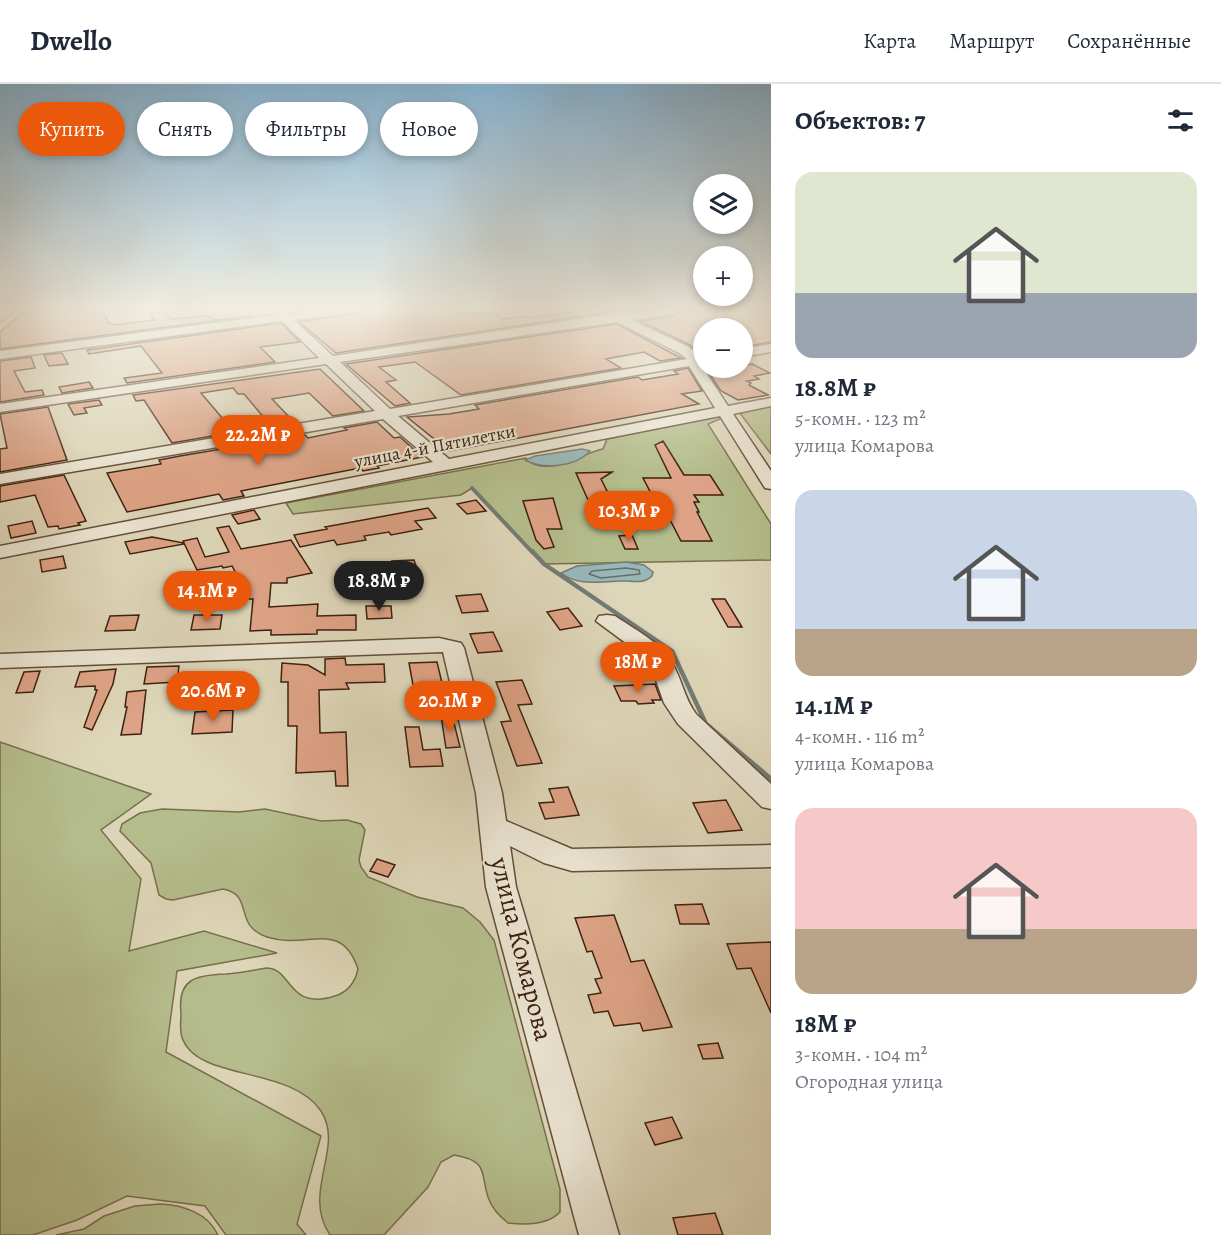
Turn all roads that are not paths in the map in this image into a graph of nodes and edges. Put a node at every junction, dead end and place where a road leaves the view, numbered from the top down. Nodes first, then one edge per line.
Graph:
1 (298, 364) edge
2 (335, 364) edge
3 (678, 364) edge
4 (702, 378) edge
5 (771, 402) edge
6 (0, 408) edge
7 (724, 412) junction
8 (387, 414) junction
9 (445, 464) junction
10 (0, 479) edge
11 (771, 484) edge
12 (0, 552) edge
13 (607, 621) dead end
14 (0, 661) edge
15 (771, 800) edge
16 (493, 826) junction
17 (771, 856) edge
18 (599, 1235) edge

1 - 6 street
2 - 8 street
3 - 8 street
4 - 7 street
5 - 7 street, улица 4-й Пятилетки
7 - 9 street, улица 4-й Пятилетки
7 - 11 street
8 - 9 street
8 - 10 street
9 - 12 street, улица 4-й Пятилетки
13 - 15 street
14 - 16 street, улица Комарова
16 - 17 street
16 - 18 street, улица Комарова

